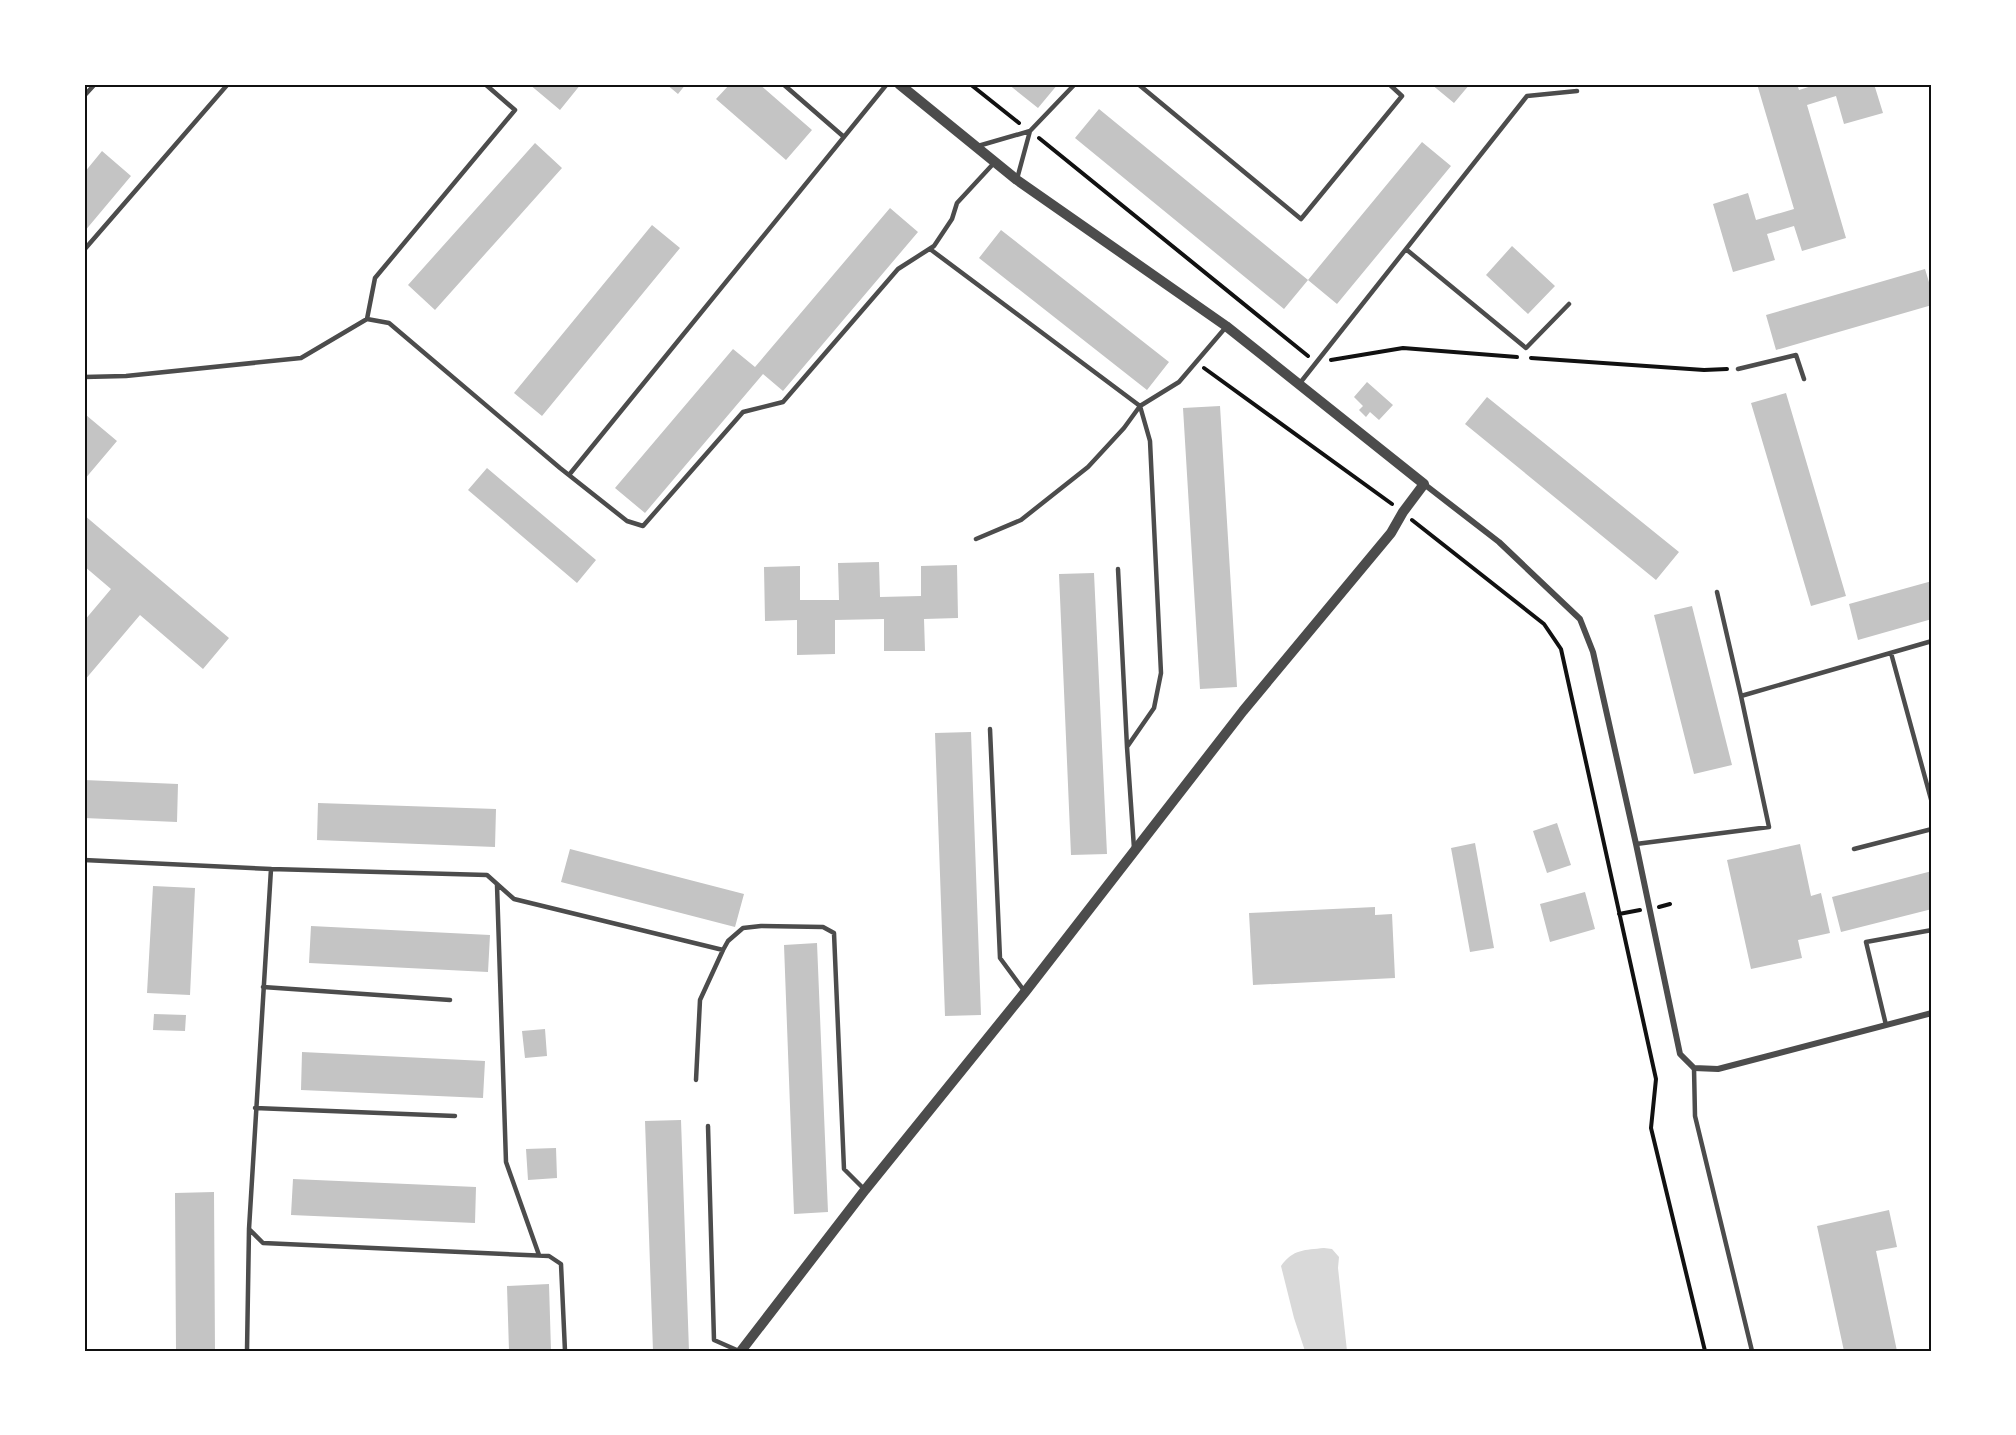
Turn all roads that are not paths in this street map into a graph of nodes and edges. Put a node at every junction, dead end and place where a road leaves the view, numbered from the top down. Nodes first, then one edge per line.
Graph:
1 (94, 84) edge
2 (228, 84) edge
3 (485, 84) edge
4 (783, 84) edge
5 (887, 84) edge
6 (898, 84) edge
7 (1075, 84) edge
8 (1138, 84) edge
9 (1389, 84) edge
10 (1577, 91) dead end
11 (84, 96) edge
12 (1030, 131) junction
13 (844, 137) junction
14 (976, 146) junction
15 (995, 162) junction
16 (1017, 180) junction
17 (930, 249) junction
18 (84, 250) edge
19 (1407, 250) junction
20 (1569, 304) dead end
21 (367, 319) junction
22 (1226, 326) junction
23 (1738, 369) dead end
24 (84, 377) edge
25 (1804, 379) dead end
26 (1299, 385) junction
27 (1140, 406) junction
28 (569, 475) junction
29 (1424, 484) junction
30 (976, 539) dead end
31 (1118, 569) dead end
32 (1717, 592) dead end
33 (1932, 640) edge
34 (1891, 652) junction
35 (1741, 696) junction
36 (990, 729) dead end
37 (1127, 747) junction
38 (1932, 803) edge
39 (1932, 829) edge
40 (1636, 844) junction
41 (1854, 849) dead end
42 (1134, 852) junction
43 (84, 860) edge
44 (271, 868) junction
45 (497, 885) junction
46 (1932, 930) edge
47 (723, 950) junction
48 (263, 987) junction
49 (1025, 992) junction
50 (450, 1000) dead end
51 (1932, 1013) edge
52 (1886, 1024) junction
53 (1694, 1068) junction
54 (696, 1080) dead end
55 (255, 1108) junction
56 (455, 1116) dead end
57 (708, 1126) dead end
58 (865, 1190) junction
59 (249, 1229) junction
60 (539, 1255) junction
61 (247, 1351) edge
62 (565, 1351) edge
63 (740, 1351) edge
64 (1752, 1351) edge

1 - 11 lane
2 - 18 lane
3 - 21 lane
4 - 13 lane
5 - 13 lane
6 - 14 street
7 - 12 lane
8 - 9 lane
10 - 19 lane
12 - 14 lane
12 - 16 lane
13 - 28 lane
14 - 15 street
15 - 16 street
15 - 17 lane
16 - 22 street
17 - 27 lane
17 - 28 lane
19 - 20 lane
19 - 26 lane
21 - 24 lane
21 - 28 lane
22 - 26 street
22 - 27 lane
23 - 25 lane
26 - 29 street
27 - 30 lane
27 - 37 lane
29 - 40 street
29 - 42 street
31 - 37 lane
32 - 35 lane
33 - 34 lane
34 - 35 lane
34 - 38 lane
35 - 40 lane
36 - 49 lane
37 - 42 lane
39 - 41 lane
40 - 53 street
42 - 49 street
43 - 44 lane
44 - 45 lane
44 - 48 lane
45 - 47 lane
45 - 60 lane
46 - 52 lane
47 - 54 lane
47 - 58 lane
48 - 50 lane
48 - 55 lane
49 - 58 street
51 - 52 street
52 - 53 street
53 - 64 lane
55 - 56 lane
55 - 59 lane
57 - 63 lane
58 - 63 street
59 - 60 lane
59 - 61 lane
60 - 62 lane

